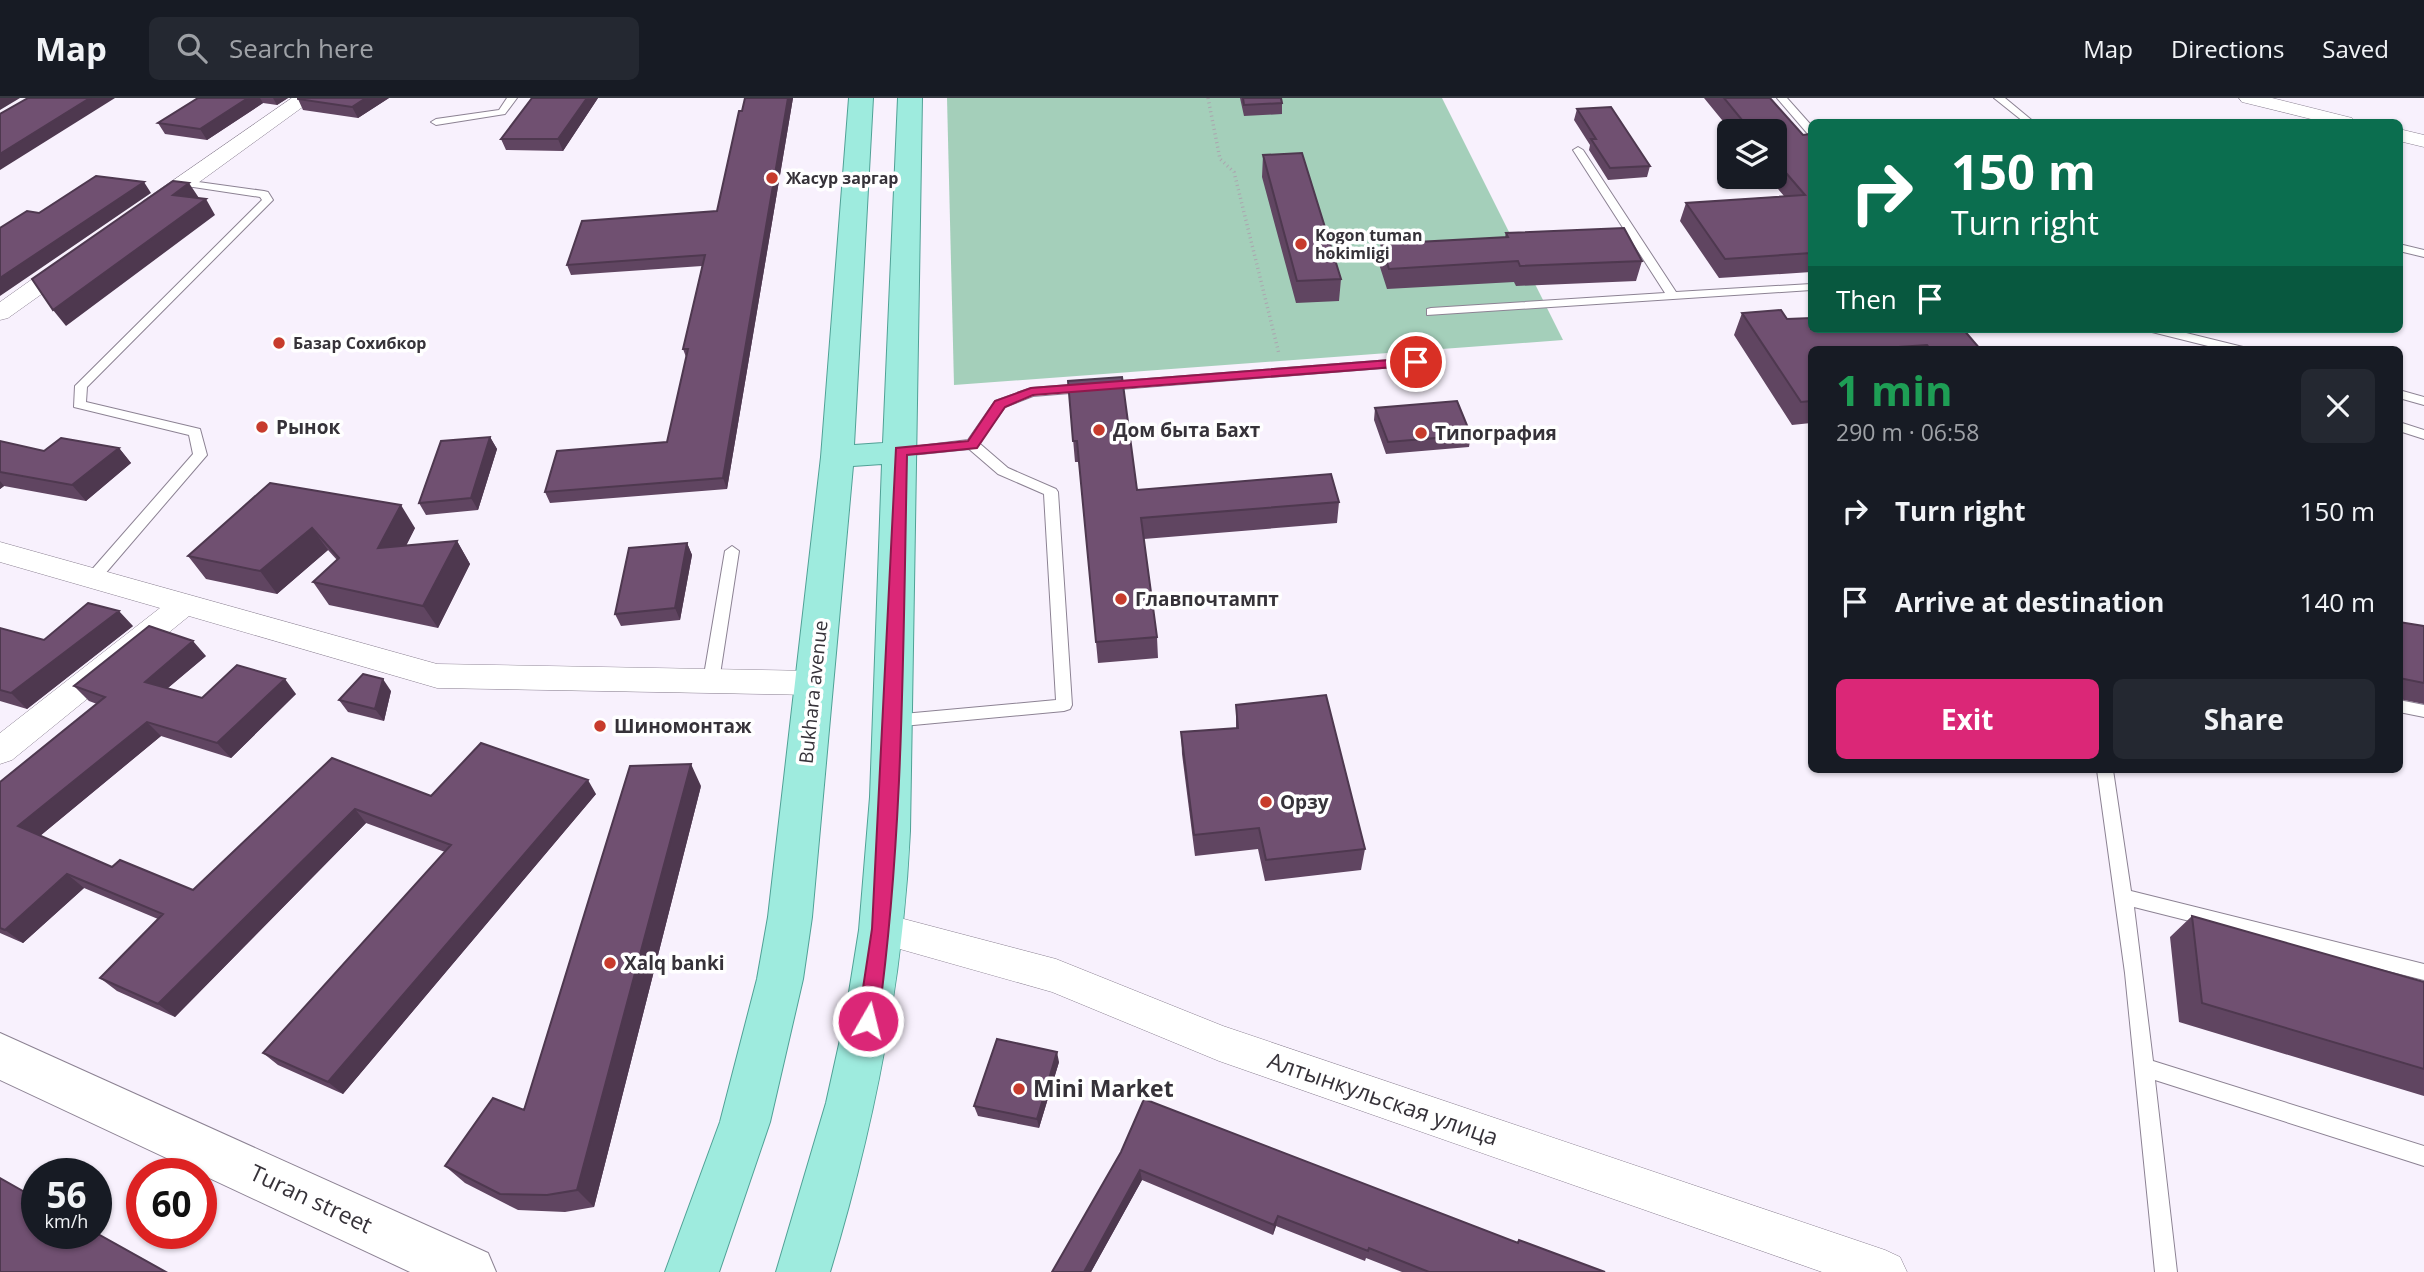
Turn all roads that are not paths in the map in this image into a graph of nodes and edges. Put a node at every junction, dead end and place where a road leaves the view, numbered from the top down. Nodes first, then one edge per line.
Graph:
1 (306, 98) edge
2 (512, 98) edge
3 (861, 98) edge
4 (910, 98) edge
5 (1782, 98) edge
6 (1999, 98) edge
7 (2249, 98) edge
8 (2025, 119) edge
9 (2333, 119) edge
10 (436, 122) dead end
11 (1808, 128) edge
12 (2403, 136) edge
13 (2424, 141) edge
14 (1578, 150) dead end
15 (184, 183) junction
16 (130, 221) edge
17 (2403, 248) edge
18 (87, 252) edge
19 (2424, 254) edge
20 (1808, 287) edge
21 (1673, 296) junction
22 (1431, 312) dead end
23 (0, 313) edge
24 (2172, 333) edge
25 (2223, 346) edge
26 (1416, 362) dead end
27 (2403, 395) edge
28 (2424, 401) edge
29 (2403, 427) edge
30 (2424, 435) edge
31 (972, 444) junction
32 (901, 452) junction
33 (837, 457) junction
34 (732, 551) dead end
35 (0, 552) edge
36 (93, 578) junction
37 (184, 604) junction
38 (710, 681) junction
39 (814, 683) junction
40 (2403, 707) edge
41 (2424, 711) edge
42 (892, 721) junction
43 (0, 751) edge
44 (2105, 773) edge
45 (2123, 897) junction
46 (881, 929) junction
47 (2424, 972) edge
48 (0, 1056) edge
49 (2144, 1067) junction
50 (2424, 1156) edge
51 (469, 1272) edge
52 (692, 1272) edge
53 (803, 1272) edge
54 (1885, 1272) edge
55 (2166, 1272) edge

1 - 15 street
2 - 10 lane
3 - 33 main road, Bukhara avenue
4 - 32 main road
5 - 11 lane
6 - 8 lane
7 - 9 street
12 - 13 street
14 - 21 lane
15 - 16 street
15 - 36 lane
17 - 19 lane
18 - 23 street
20 - 21 lane
21 - 22 lane
24 - 25 lane
26 - 31 lane
27 - 28 lane
29 - 30 lane
31 - 32 lane
31 - 42 lane
32 - 33 main road
32 - 42 main road
33 - 39 main road, Bukhara avenue
34 - 38 lane
35 - 36 street
36 - 37 street
37 - 38 street
37 - 43 street
38 - 39 street
39 - 52 main road, Bukhara avenue
40 - 41 lane
42 - 46 main road
44 - 45 lane
45 - 47 lane
45 - 49 lane
46 - 53 main road
46 - 54 street, Алтынкульская улица
48 - 51 street, Turan street
49 - 50 lane
49 - 55 lane

